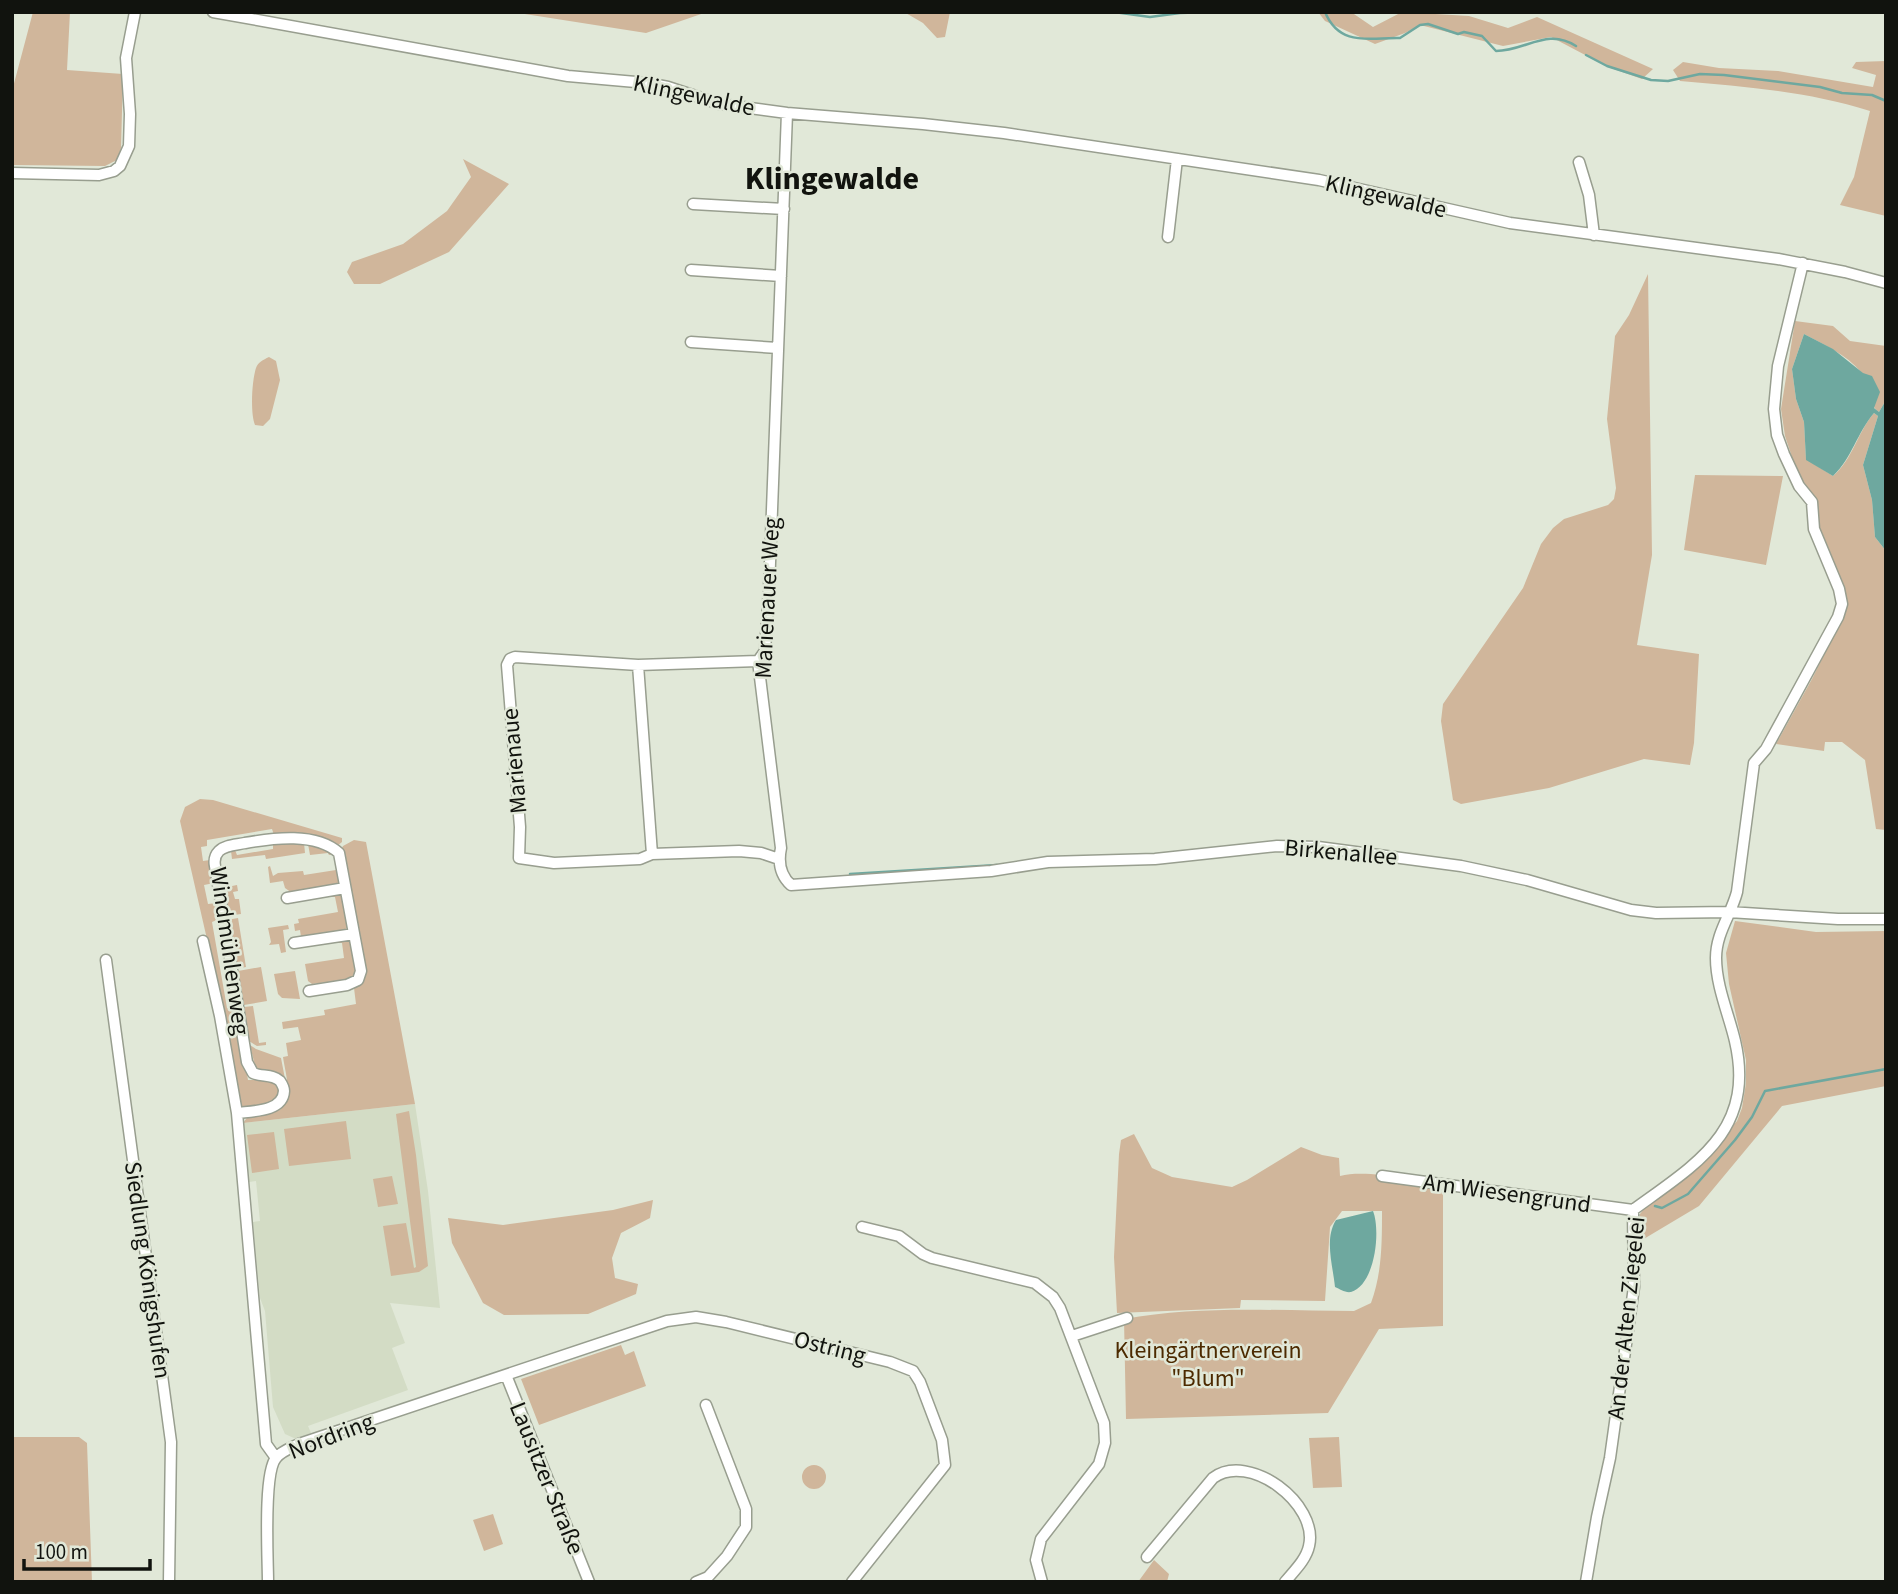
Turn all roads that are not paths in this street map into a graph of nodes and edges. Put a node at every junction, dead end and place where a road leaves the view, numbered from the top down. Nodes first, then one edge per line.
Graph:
1 (135, 12) edge
2 (213, 12) edge
3 (787, 113) junction
4 (1177, 159) junction
5 (1579, 162) dead end
6 (12, 173) edge
7 (693, 204) dead end
8 (784, 209) junction
9 (1594, 235) junction
10 (1168, 237) dead end
11 (1803, 263) junction
12 (691, 270) dead end
13 (781, 276) junction
14 (1886, 283) edge
15 (691, 342) dead end
16 (778, 348) junction
17 (758, 661) junction
18 (638, 664) junction
19 (652, 855) junction
20 (779, 859) junction
21 (791, 885) joint
22 (345, 888) junction
23 (287, 898) dead end
24 (1729, 912) junction
25 (1886, 919) edge
26 (354, 934) junction
27 (203, 941) dead end
28 (295, 943) dead end
29 (106, 960) dead end
30 (309, 991) dead end
31 (237, 1113) junction
32 (1382, 1176) dead end
33 (1633, 1210) junction
34 (862, 1227) dead end
35 (1127, 1318) dead end
36 (1072, 1336) junction
37 (506, 1375) junction
38 (706, 1405) dead end
39 (275, 1458) junction
40 (1147, 1556) dead end
41 (169, 1582) edge
42 (268, 1582) edge
43 (589, 1582) edge
44 (696, 1582) edge
45 (852, 1582) edge
46 (1042, 1582) edge
47 (1285, 1582) edge
48 (1586, 1582) edge

1 - 6 street
2 - 3 street, Klingewalde
3 - 4 street, Klingewalde
3 - 8 street, Marienauer Weg
4 - 9 street, Klingewalde
4 - 10 street
5 - 9 street
7 - 8 street
8 - 13 street, Marienauer Weg
9 - 11 street, Klingewalde
11 - 14 street, Klingewalde
11 - 24 street, An der Alten Ziegelei
12 - 13 street
13 - 16 street, Marienauer Weg
15 - 16 street
16 - 17 street, Marienauer Weg
17 - 18 street, Marienaue
17 - 20 street, Marienauer Weg
18 - 19 street
18 - 19 street, Marienaue
19 - 20 street, Marienaue
20 - 21 street, Marienauer Weg
21 - 24 street, Birkenallee
22 - 23 street
22 - 26 street, Windmühlenweg
22 - 31 street, Windmühlenweg
24 - 25 street, Birkenallee
24 - 33 street, An der Alten Ziegelei
26 - 28 street
26 - 30 street, Windmühlenweg
27 - 31 street, Windmühlenweg
29 - 41 street, Siedlung Königshufen
31 - 39 street, Windmühlenweg
32 - 33 street, Am Wiesengrund
33 - 48 street, An der Alten Ziegelei
34 - 36 street
35 - 36 street
36 - 46 street
37 - 39 street, Nordring
37 - 43 street, Lausitzer Straße
37 - 45 street, Ostring
38 - 44 street
39 - 42 street, Nordring
40 - 47 street

